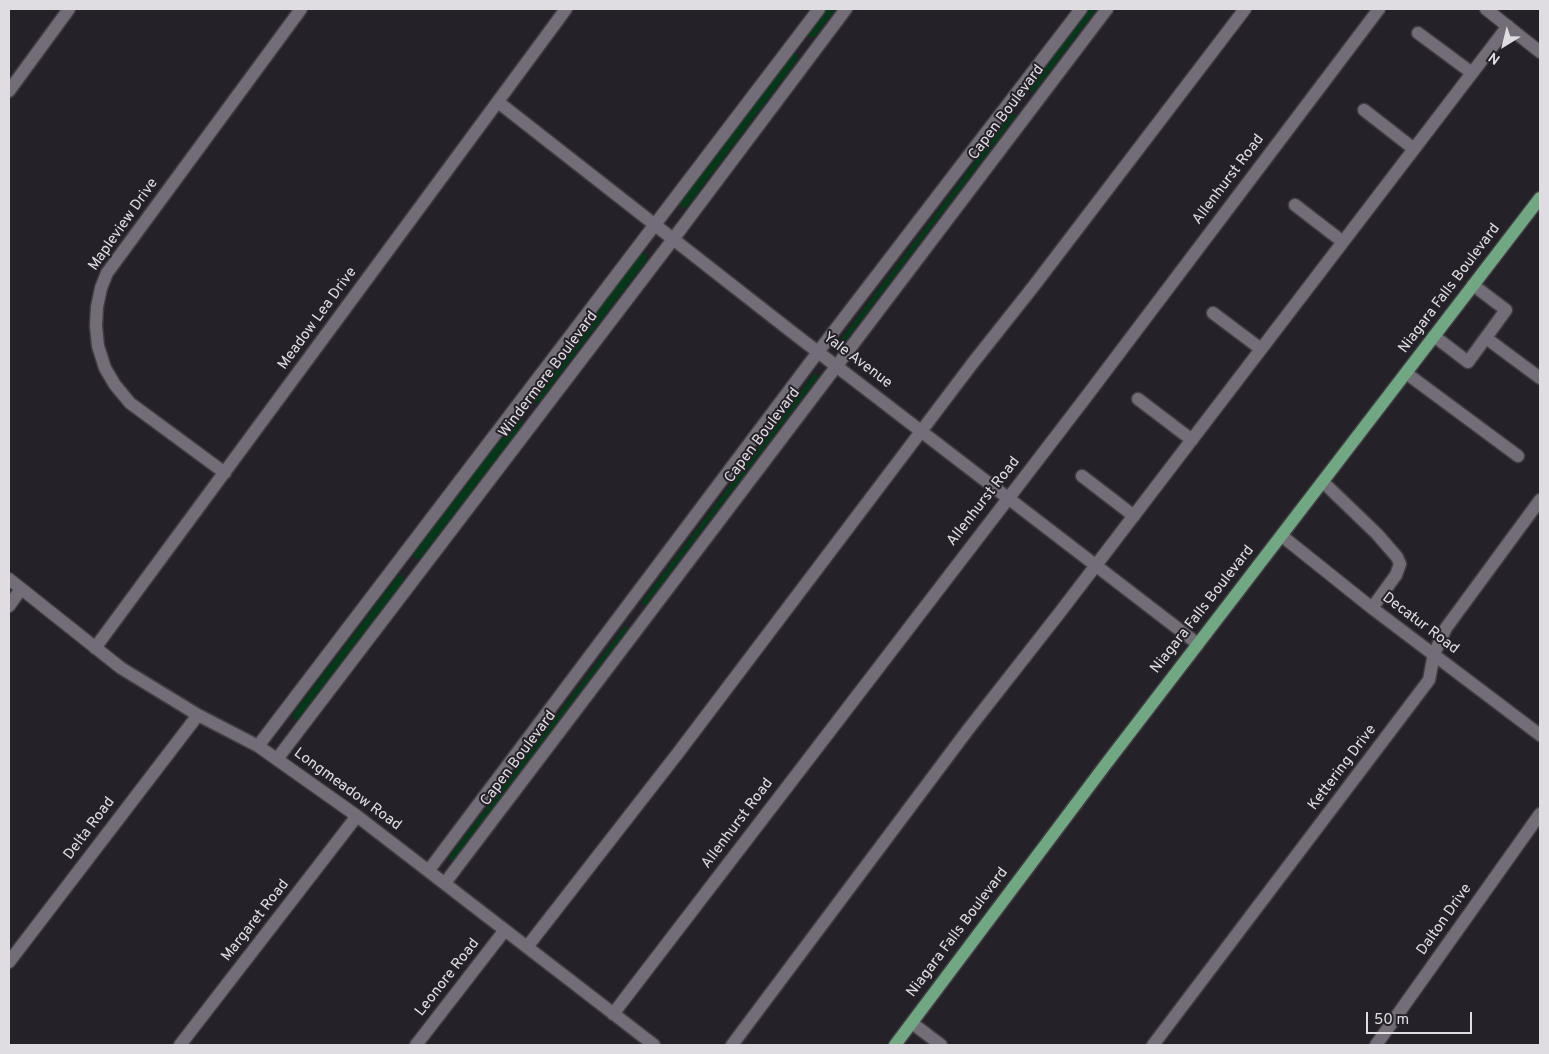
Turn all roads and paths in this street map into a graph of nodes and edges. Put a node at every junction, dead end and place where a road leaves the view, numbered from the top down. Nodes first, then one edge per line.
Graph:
1 (69, 9) edge
2 (301, 9) edge
3 (566, 9) edge
4 (819, 9) edge
5 (846, 9) edge
6 (1081, 9) edge
7 (1107, 9) edge
8 (1245, 9) edge
9 (1379, 9) edge
10 (1486, 9) edge
11 (1508, 26) junction
12 (1418, 33) dead end
13 (796, 39) junction
14 (814, 52) junction
15 (1540, 52) edge
16 (1472, 74) junction
17 (9, 91) edge
18 (1013, 97) junction
19 (498, 102) junction
20 (1030, 110) junction
21 (1364, 110) dead end
22 (1414, 149) junction
23 (1540, 198) edge
24 (1296, 206) dead end
25 (656, 224) junction
26 (674, 238) junction
27 (1343, 242) junction
28 (1473, 285) junction
29 (1213, 313) dead end
30 (1434, 336) junction
31 (1486, 338) junction
32 (1261, 349) junction
33 (818, 352) junction
34 (836, 366) junction
35 (1406, 373) junction
36 (1540, 378) edge
37 (1138, 399) dead end
38 (519, 403) junction
39 (538, 417) junction
40 (922, 431) junction
41 (1192, 440) junction
42 (1518, 456) dead end
43 (225, 473) junction
44 (1082, 476) dead end
45 (1323, 482) junction
46 (1008, 497) junction
47 (1540, 500) edge
48 (1134, 516) junction
49 (1282, 536) junction
50 (400, 560) junction
51 (1096, 565) junction
52 (418, 574) junction
53 (9, 579) edge
54 (21, 589) junction
55 (9, 606) edge
56 (1372, 608) junction
57 (625, 609) junction
58 (643, 622) junction
59 (1198, 644) junction
60 (95, 648) junction
61 (1434, 654) junction
62 (198, 715) junction
63 (1540, 735) edge
64 (258, 746) junction
65 (277, 759) junction
66 (1540, 814) edge
67 (357, 816) junction
68 (429, 870) junction
69 (445, 883) junction
70 (505, 930) junction
71 (527, 947) junction
72 (9, 962) edge
73 (613, 1014) junction
74 (912, 1023) junction
75 (180, 1045) edge
76 (416, 1045) edge
77 (653, 1045) edge
78 (732, 1045) edge
79 (895, 1045) edge
80 (941, 1045) edge
81 (1153, 1045) edge
82 (1376, 1045) edge

1 - 17 street
2 - 43 street, Mapleview Drive
3 - 19 street, Meadow Lea Drive
4 - 13 street, Windermere Boulevard
5 - 14 street, Windermere Boulevard
6 - 18 street, Capen Boulevard
7 - 20 street, Capen Boulevard
8 - 40 street
9 - 46 street, Allenhurst Road
10 - 11 street
11 - 15 street
11 - 16 street
12 - 16 street
13 - 14 street
13 - 25 street, Windermere Boulevard
14 - 26 street, Windermere Boulevard
16 - 22 street
18 - 20 street
18 - 33 street, Capen Boulevard
19 - 25 street, Yale Avenue
19 - 43 street, Meadow Lea Drive
20 - 34 street, Capen Boulevard
21 - 22 street
22 - 27 street
23 - 28 main road, Niagara Falls Boulevard
24 - 27 street
25 - 26 street, Yale Avenue
25 - 38 street, Windermere Boulevard
26 - 33 street, Yale Avenue
26 - 39 street, Windermere Boulevard
27 - 32 street
28 - 30 main road, Niagara Falls Boulevard
28 - 31 street
29 - 32 street
30 - 31 street
30 - 35 main road, Niagara Falls Boulevard
31 - 36 street
32 - 41 street
33 - 34 street, Yale Avenue
33 - 57 street, Capen Boulevard
34 - 40 street, Yale Avenue
34 - 58 street, Capen Boulevard
35 - 42 street
35 - 45 main road, Niagara Falls Boulevard
37 - 41 street
38 - 39 street
38 - 50 street, Windermere Boulevard
39 - 52 street, Windermere Boulevard
40 - 46 street, Yale Avenue
40 - 71 street
41 - 48 street
43 - 60 street, Meadow Lea Drive
44 - 48 street
45 - 49 main road, Niagara Falls Boulevard
45 - 56 street
46 - 51 street, Yale Avenue
46 - 73 street, Allenhurst Road
47 - 61 street, Kettering Drive
48 - 51 street
49 - 56 street, Decatur Road
49 - 59 main road, Niagara Falls Boulevard
50 - 52 street
50 - 64 street, Windermere Boulevard
51 - 59 street, Yale Avenue
51 - 78 street
52 - 65 street, Windermere Boulevard
53 - 54 street, Longmeadow Road
54 - 55 street
54 - 60 street, Longmeadow Road
56 - 61 street, Decatur Road
57 - 58 street
57 - 68 street, Capen Boulevard
58 - 69 street, Capen Boulevard
59 - 74 main road, Niagara Falls Boulevard
60 - 62 street, Longmeadow Road
61 - 63 street, Decatur Road
61 - 81 street, Kettering Drive
62 - 64 street, Longmeadow Road
62 - 72 street, Delta Road
64 - 65 street, Longmeadow Road
65 - 67 street, Longmeadow Road
66 - 82 street, Dalton Drive
67 - 68 street, Longmeadow Road
67 - 75 street, Margaret Road
68 - 69 street, Longmeadow Road
69 - 70 street, Longmeadow Road
70 - 71 street, Longmeadow Road
70 - 76 street, Leonore Road
71 - 73 street, Longmeadow Road
73 - 77 street, Longmeadow Road
74 - 79 main road, Niagara Falls Boulevard
74 - 80 street

